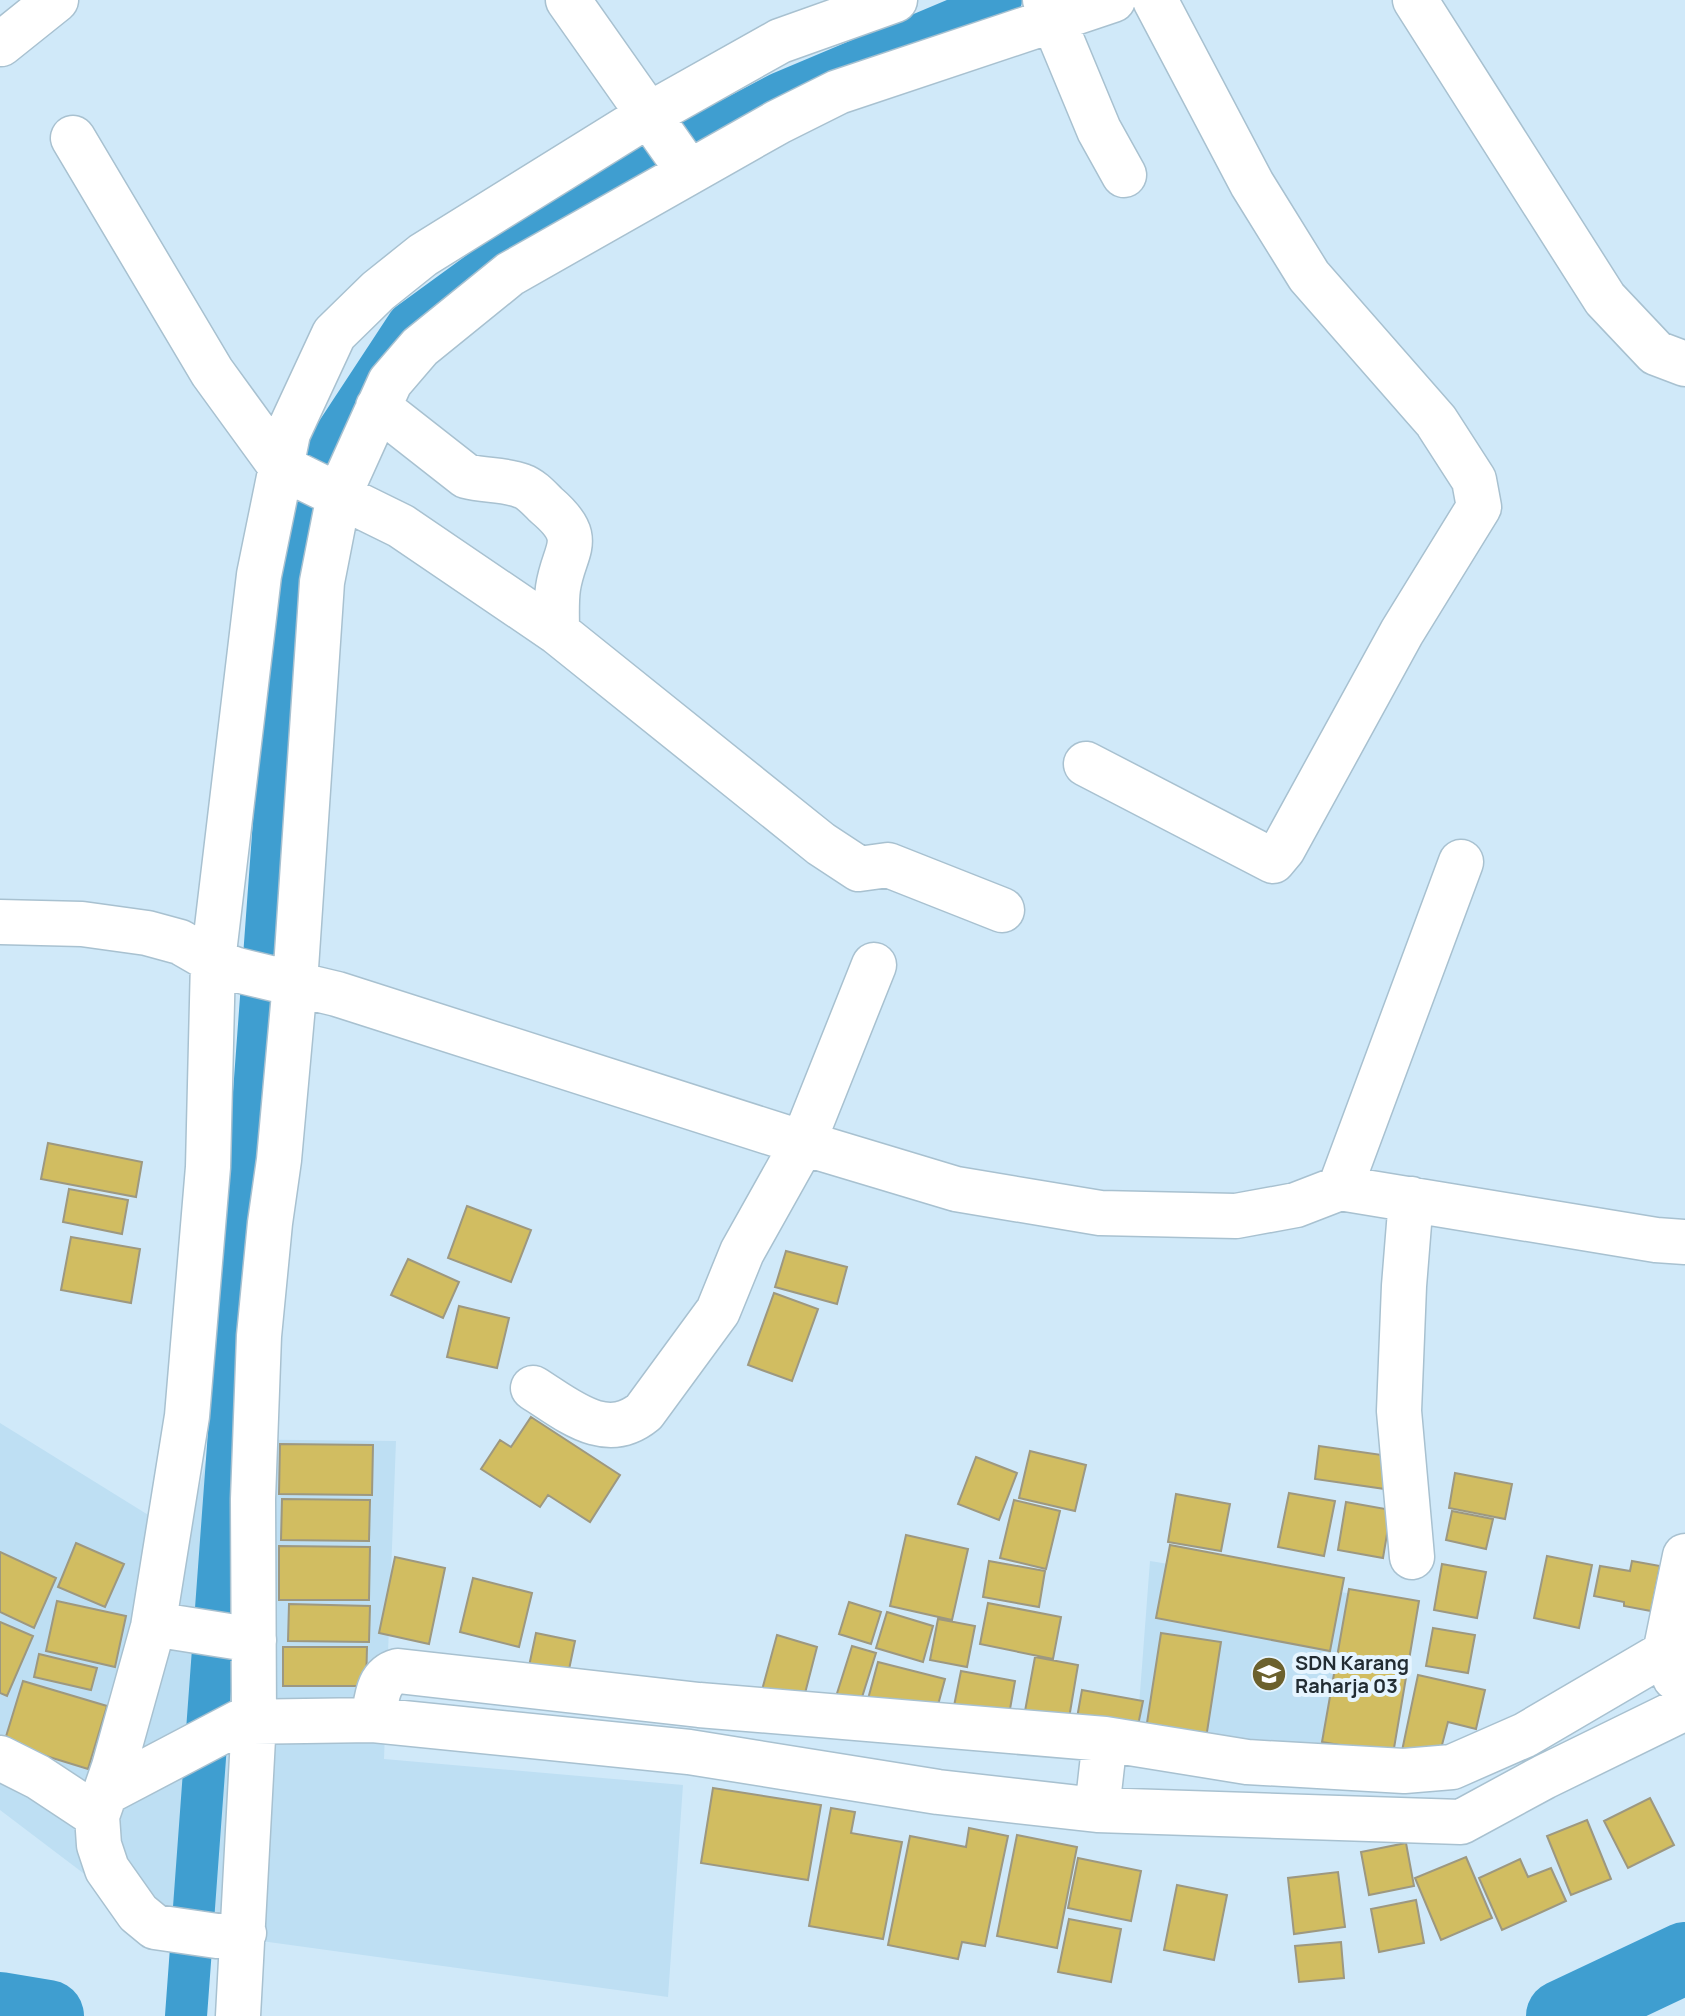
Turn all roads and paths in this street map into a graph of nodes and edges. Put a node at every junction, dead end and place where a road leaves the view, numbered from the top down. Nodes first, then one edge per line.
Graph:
1 (56, 0) edge
2 (568, 0) edge
3 (895, 0) edge
4 (1113, 0) edge
5 (1155, 0) edge
6 (1415, 0) edge
7 (1049, 11) edge
8 (1, 44) edge
9 (73, 138) dead end
10 (668, 142) junction
11 (1124, 175) dead end
12 (1685, 364) edge
13 (378, 407) junction
14 (311, 482) junction
15 (557, 632) junction
16 (1086, 764) dead end
17 (1461, 862) dead end
18 (1002, 910) dead end
19 (0, 922) edge
20 (225, 965) junction
21 (874, 965) dead end
22 (288, 982) junction
23 (803, 1143) junction
24 (1340, 1188) junction
25 (1411, 1199) junction
26 (1685, 1242) edge
27 (533, 1388) dead end
28 (1685, 1556) edge
29 (1412, 1557) dead end
30 (162, 1627) junction
31 (247, 1639) junction
32 (1677, 1683) edge
33 (247, 1721) junction
34 (694, 1728) junction
35 (1533, 1754) junction
36 (941, 1756) junction
37 (0, 1758) edge
38 (1100, 1776) junction
39 (1242, 1788) junction
40 (101, 1804) junction
41 (235, 1942) junction
42 (238, 2016) edge

1 - 8 street
2 - 10 street
3 - 10 street
4 - 7 street
5 - 16 street
6 - 12 street
7 - 10 street
7 - 11 street
9 - 14 street
10 - 13 street
10 - 14 street
13 - 14 street
13 - 15 street
14 - 15 street
14 - 20 street
14 - 22 street
15 - 18 street
17 - 24 street
19 - 20 street
20 - 22 street
20 - 30 street
21 - 23 street
22 - 23 street
22 - 31 street
23 - 24 street
23 - 27 street
24 - 25 street
25 - 26 street
25 - 29 street
28 - 32 street
30 - 31 street
30 - 40 street
31 - 33 street
32 - 35 street
32 - 35 street
33 - 34 street
33 - 40 street
33 - 41 street
34 - 36 street
34 - 36 street
35 - 39 street
36 - 38 street
36 - 38 street
37 - 40 street
38 - 39 street
38 - 39 street
40 - 41 street
41 - 42 street

